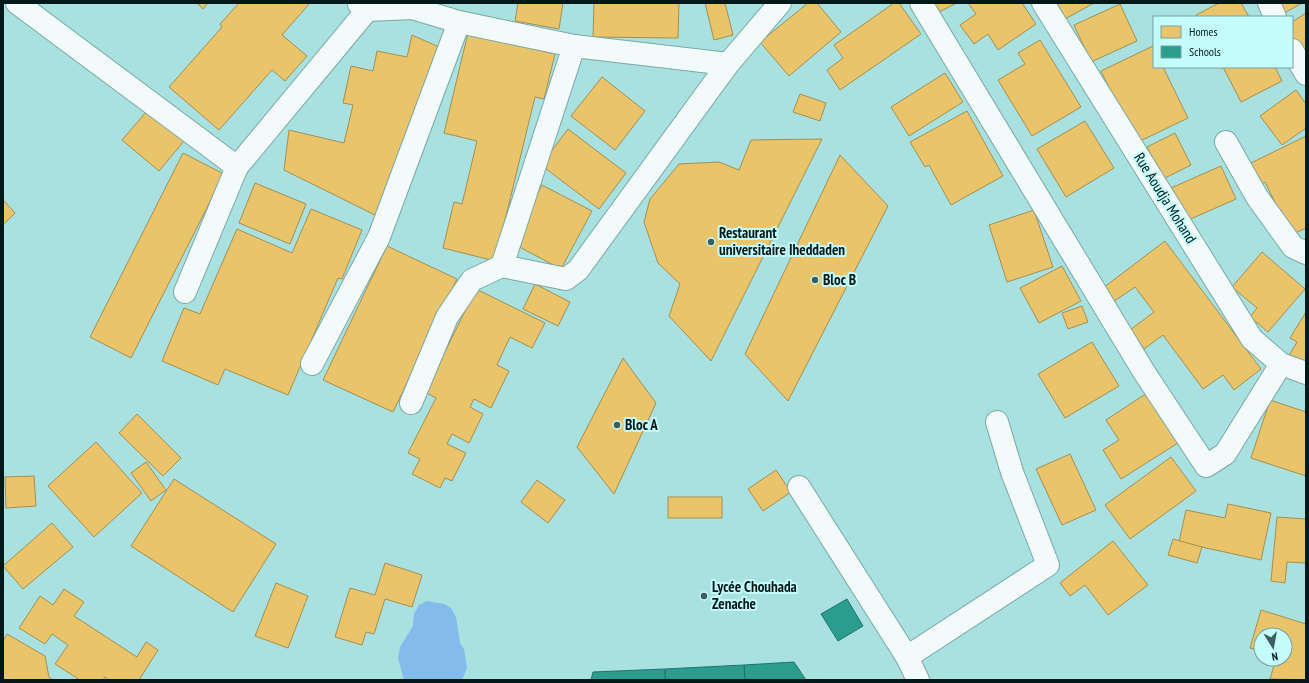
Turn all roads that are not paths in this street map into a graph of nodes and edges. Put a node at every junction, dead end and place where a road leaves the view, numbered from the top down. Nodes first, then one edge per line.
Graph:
1 (17, 3) edge
2 (780, 3) edge
3 (921, 3) edge
4 (1043, 3) edge
5 (1269, 3) edge
6 (366, 5) edge
7 (1275, 16) edge
8 (459, 22) junction
9 (574, 46) junction
10 (1293, 52) edge
11 (728, 64) junction
12 (1306, 74) edge
13 (1226, 142) dead end
14 (237, 167) junction
15 (1306, 253) edge
16 (502, 266) junction
17 (185, 292) dead end
18 (312, 364) dead end
19 (1280, 364) junction
20 (1306, 373) edge
21 (411, 403) dead end
22 (997, 422) dead end
23 (799, 487) dead end
24 (907, 657) junction
25 (918, 680) edge

1 - 14 street
2 - 11 street
3 - 19 street
4 - 19 street, Rue Aoudja Mohand
5 - 7 street
6 - 8 street
6 - 14 street
8 - 9 street
8 - 18 street
9 - 11 street
9 - 16 street
10 - 12 street
11 - 16 street
13 - 15 street
14 - 17 street
16 - 21 street
19 - 20 street, Rue Aoudja Mohand
22 - 24 street
23 - 24 street
24 - 25 street

